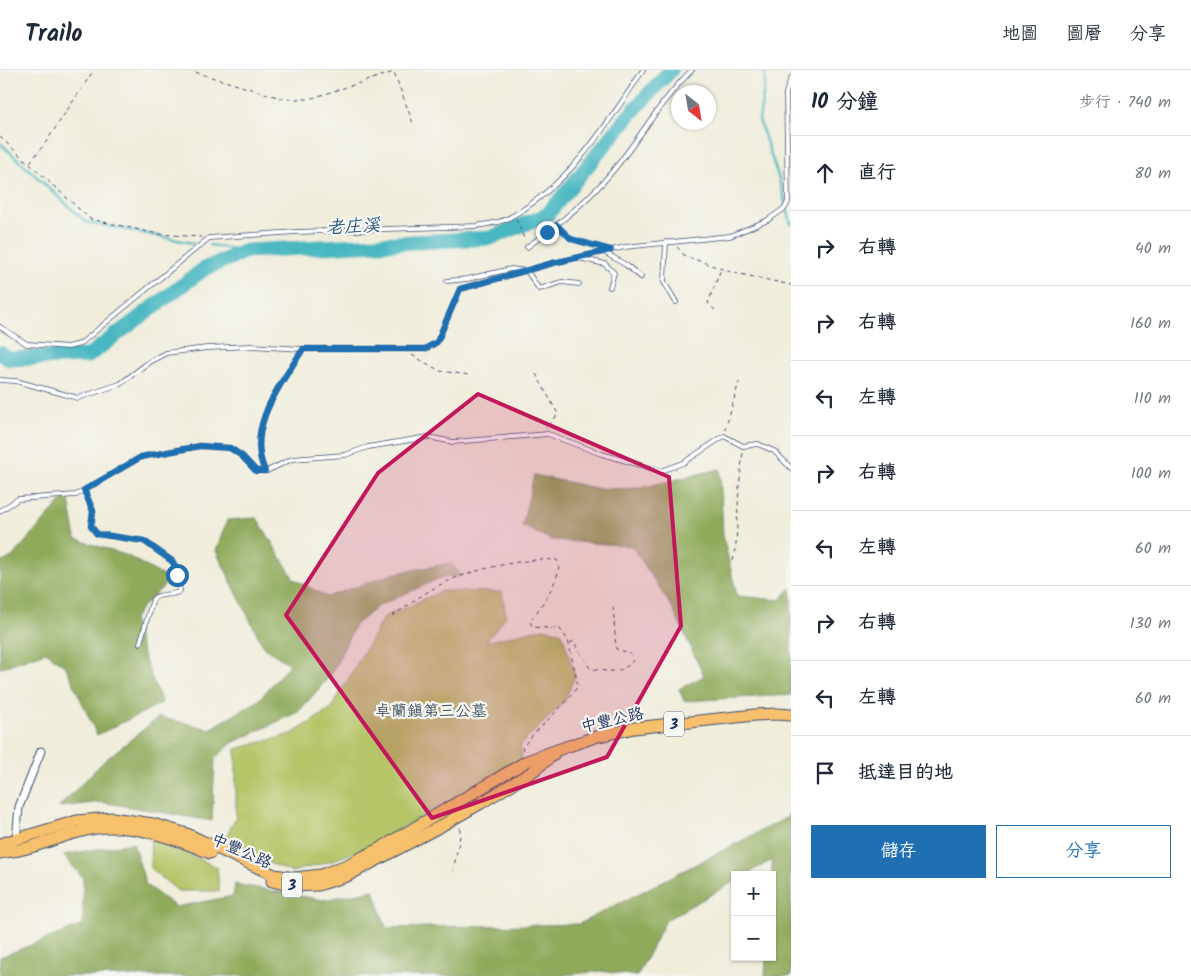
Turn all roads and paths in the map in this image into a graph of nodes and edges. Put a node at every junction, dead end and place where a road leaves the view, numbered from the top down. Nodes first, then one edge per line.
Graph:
1 (94, 70) edge
2 (188, 70) edge
3 (636, 70) edge
4 (692, 70) edge
5 (642, 72) edge
6 (791, 78) edge
7 (414, 126) dead end
8 (0, 137) edge
9 (30, 163) junction
10 (514, 214) junction
11 (557, 225) junction
12 (209, 238) junction
13 (666, 242) junction
14 (672, 242) junction
15 (527, 247) joint
16 (611, 250) junction
17 (604, 251) junction
18 (577, 258) junction
19 (721, 268) junction
20 (526, 271) junction
21 (641, 277) dead end
22 (448, 280) dead end
23 (579, 284) dead end
24 (791, 285) edge
25 (610, 287) dead end
26 (676, 302) dead end
27 (715, 310) dead end
28 (0, 327) edge
29 (303, 349) junction
30 (401, 349) junction
31 (536, 374) dead end
32 (470, 375) dead end
33 (0, 380) edge
34 (739, 382) dead end
35 (543, 434) junction
36 (724, 436) junction
37 (743, 446) junction
38 (791, 468) edge
39 (265, 471) junction
40 (84, 490) junction
41 (0, 511) edge
42 (733, 561) dead end
43 (613, 606) dead end
44 (392, 616) dead end
45 (140, 643) dead end
46 (569, 643) junction
47 (791, 715) edge
48 (560, 749) junction
49 (41, 751) dead end
50 (527, 761) junction
51 (460, 815) junction
52 (16, 840) junction
53 (0, 844) edge
54 (0, 853) edge
55 (453, 871) dead end

1 - 9 path
2 - 7 path
3 - 5 lane
4 - 11 lane
5 - 10 lane
6 - 14 lane
8 - 9 path
9 - 12 path
10 - 12 lane
10 - 15 path
11 - 15 lane
11 - 16 path
12 - 28 lane
13 - 14 lane
13 - 16 lane
13 - 26 lane
14 - 19 path
16 - 17 lane
17 - 18 lane
17 - 21 lane
18 - 20 lane
18 - 25 lane
19 - 24 path
19 - 27 path
20 - 22 lane
20 - 23 lane
20 - 30 lane
29 - 30 lane
29 - 33 lane
29 - 39 lane
30 - 32 path
31 - 35 path
34 - 36 path
35 - 36 lane
35 - 39 lane
36 - 37 lane
37 - 38 lane
37 - 42 path
39 - 40 lane
40 - 41 lane
40 - 45 lane
43 - 46 path
44 - 46 path
46 - 50 path
47 - 48 main road, 中豐公路 / 3
48 - 50 main road, 中豐公路 / 3
48 - 51 main road, 中豐公路 / 3
49 - 52 street
50 - 52 main road, 中豐公路 / 3
51 - 54 main road, 中豐公路 / 3
51 - 55 path
52 - 53 main road, 中豐公路 / 3

